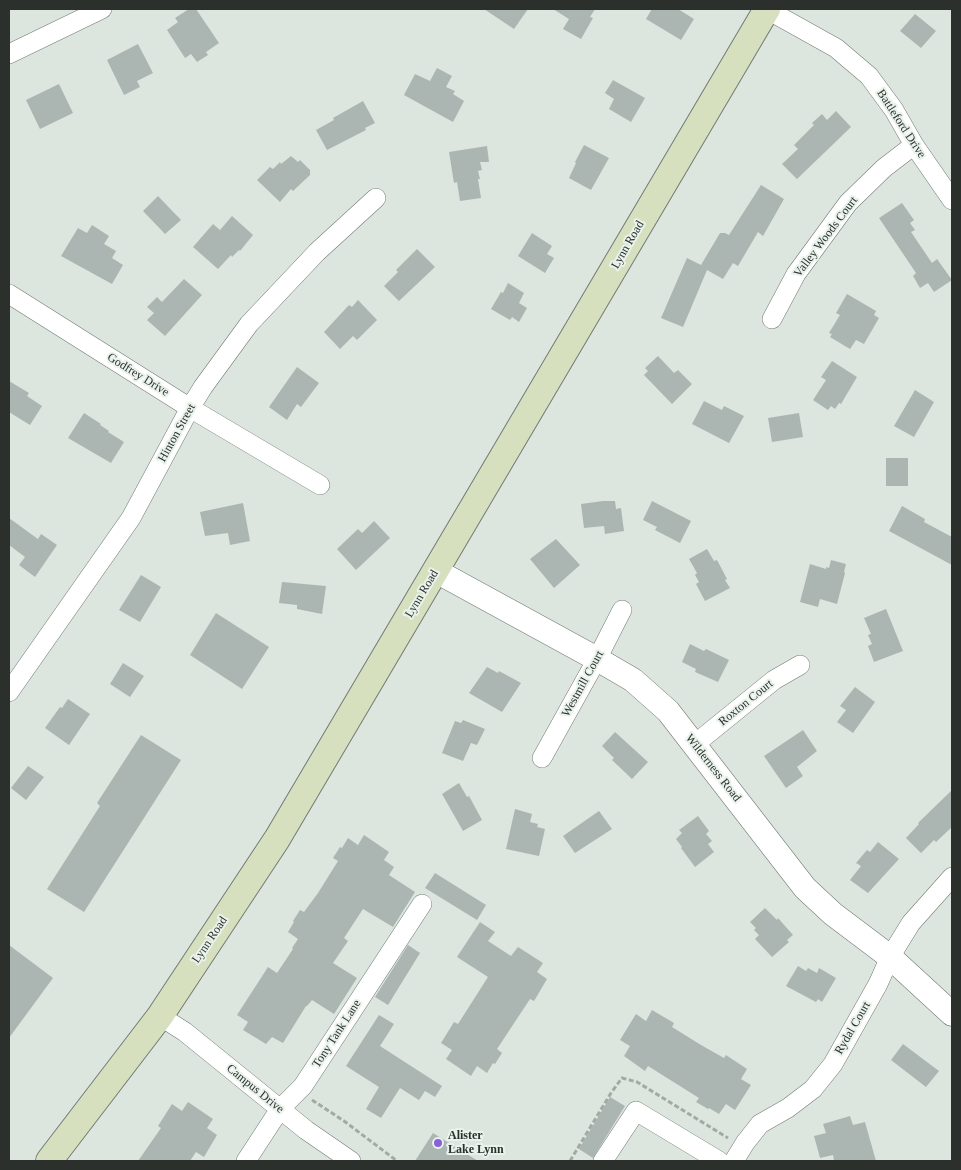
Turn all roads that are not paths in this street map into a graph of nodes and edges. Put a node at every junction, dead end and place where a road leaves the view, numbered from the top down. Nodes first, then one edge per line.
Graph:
1 (102, 9) edge
2 (766, 9) edge
3 (9, 54) edge
4 (914, 145) junction
5 (376, 198) dead end
6 (952, 200) edge
7 (9, 294) edge
8 (772, 319) dead end
9 (190, 408) junction
10 (320, 486) dead end
11 (436, 571) junction
12 (622, 610) dead end
13 (597, 659) junction
14 (800, 665) dead end
15 (9, 692) edge
16 (695, 744) junction
17 (542, 758) dead end
18 (952, 877) edge
19 (422, 904) dead end
20 (890, 957) junction
21 (952, 1014) edge
22 (160, 1016) junction
23 (280, 1109) junction
24 (49, 1161) edge
25 (246, 1161) edge
26 (351, 1161) edge
27 (603, 1161) edge
28 (719, 1161) edge
29 (734, 1161) edge

1 - 3 street
2 - 4 street, Battleford Drive
2 - 11 main road, Lynn Road
4 - 6 street, Battleford Drive
4 - 8 street, Valley Woods Court
5 - 9 street, Hinton Street
7 - 9 street, Godfrey Drive
9 - 10 street, Godfrey Drive
9 - 15 street, Hinton Street
11 - 13 street, Wilderness Road
11 - 22 main road, Lynn Road
12 - 13 street, Westmill Court
13 - 16 street, Wilderness Road
13 - 17 street, Westmill Court
14 - 16 street, Roxton Court
16 - 20 street, Wilderness Road
18 - 20 street, Rydal Court
19 - 23 street, Tony Tank Lane
20 - 21 street, Wilderness Road
20 - 29 street, Rydal Court
22 - 23 street, Campus Drive
22 - 24 main road, Lynn Road
23 - 25 street, Tony Tank Lane
23 - 26 street, Campus Drive
27 - 28 street

